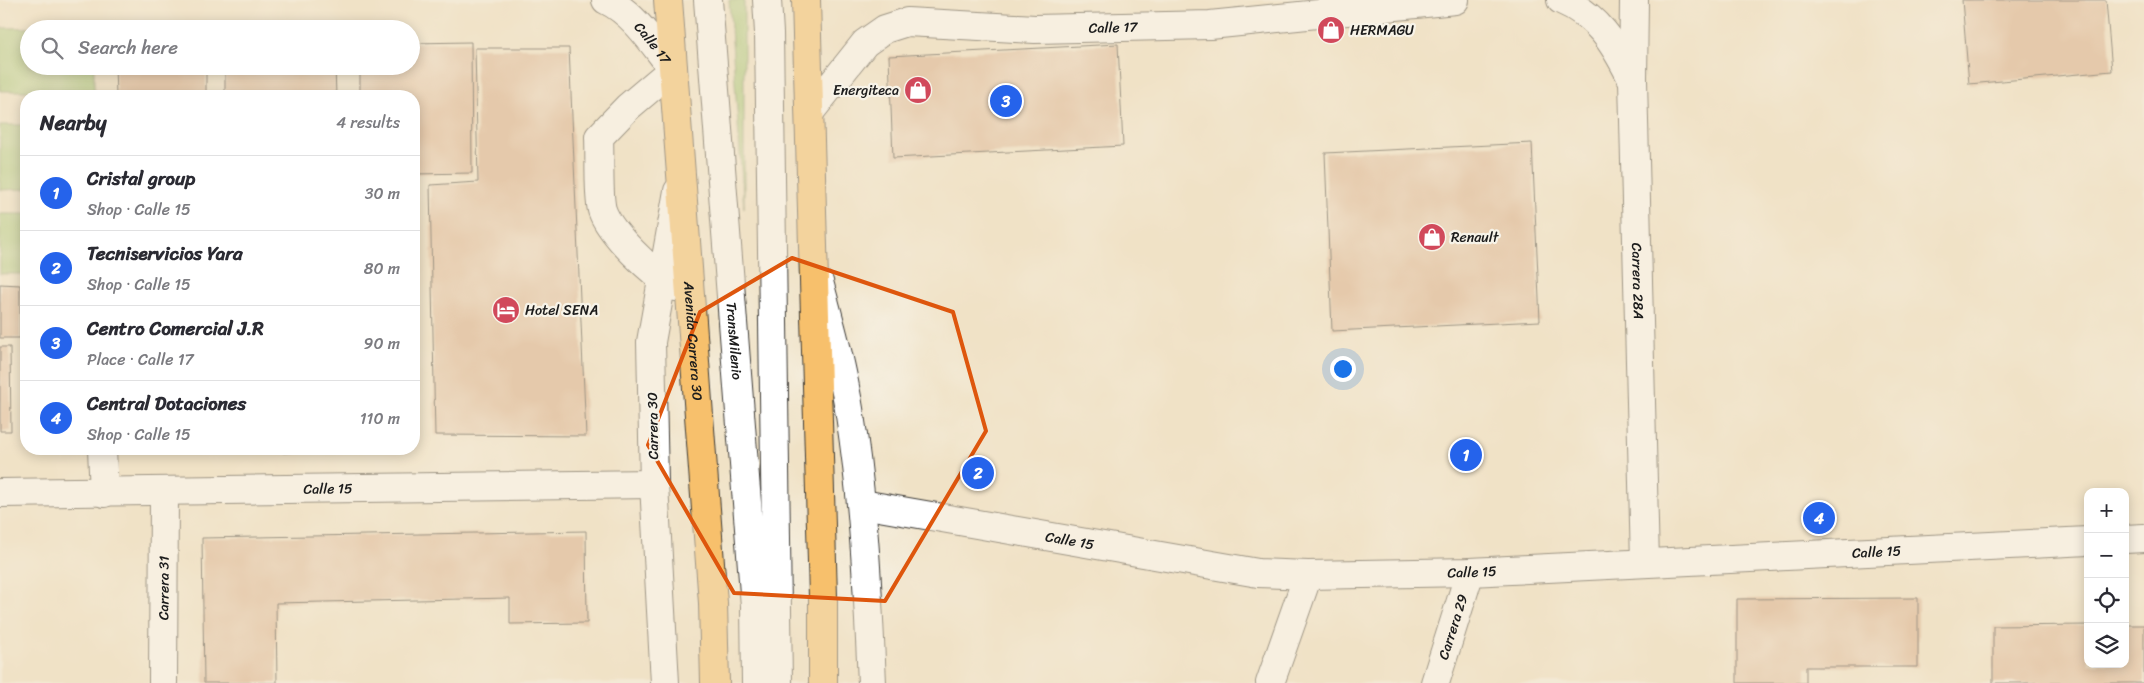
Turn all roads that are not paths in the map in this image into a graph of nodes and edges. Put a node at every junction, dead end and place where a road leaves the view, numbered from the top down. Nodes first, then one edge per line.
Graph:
1 (606, 0) edge
2 (668, 0) edge
3 (708, 0) edge
4 (767, 0) edge
5 (806, 0) edge
6 (1455, 0) edge
7 (1561, 0) edge
8 (1634, 0) edge
9 (673, 69) junction
10 (1633, 80) junction
11 (810, 112) junction
12 (681, 172) junction
13 (814, 262) junction
14 (663, 280) junction
15 (690, 296) junction
16 (102, 455) edge
17 (654, 484) junction
18 (164, 492) junction
19 (0, 493) edge
20 (104, 493) junction
21 (862, 504) junction
22 (2144, 538) edge
23 (2129, 539) edge
24 (2084, 541) edge
25 (1645, 563) junction
26 (1470, 572) junction
27 (1308, 575) junction
28 (765, 605) junction
29 (163, 683) edge
30 (665, 683) edge
31 (715, 683) edge
32 (756, 683) edge
33 (778, 683) edge
34 (822, 683) edge
35 (872, 683) edge
36 (1270, 683) edge
37 (1436, 683) edge

1 - 9 street, Calle 17
2 - 9 highway, Avenida Carrera 30
3 - 28 street, TransMilenio
4 - 28 street, TransMilenio
5 - 11 highway
6 - 11 street, Calle 17
7 - 10 street
8 - 10 street, Carrera 28A
9 - 12 highway, Avenida Carrera 30
9 - 14 street
10 - 25 street, Carrera 28A
11 - 13 highway
12 - 14 street, Carrera 30
12 - 15 highway, Avenida Carrera 30
13 - 21 street
13 - 34 highway
14 - 15 street
14 - 17 street, Carrera 30
15 - 31 highway, Avenida Carrera 30
16 - 20 street
17 - 18 street, Calle 15
17 - 30 street, Carrera 30
18 - 20 street, Calle 15
18 - 29 street, Carrera 31
19 - 20 street, Calle 15
21 - 27 street, Calle 15
21 - 35 street
22 - 23 street
24 - 25 street, Calle 15
25 - 26 street, Calle 15
26 - 27 street, Calle 15
26 - 37 street, Carrera 29
27 - 36 street
28 - 32 street, TransMilenio
28 - 33 street, TransMilenio

